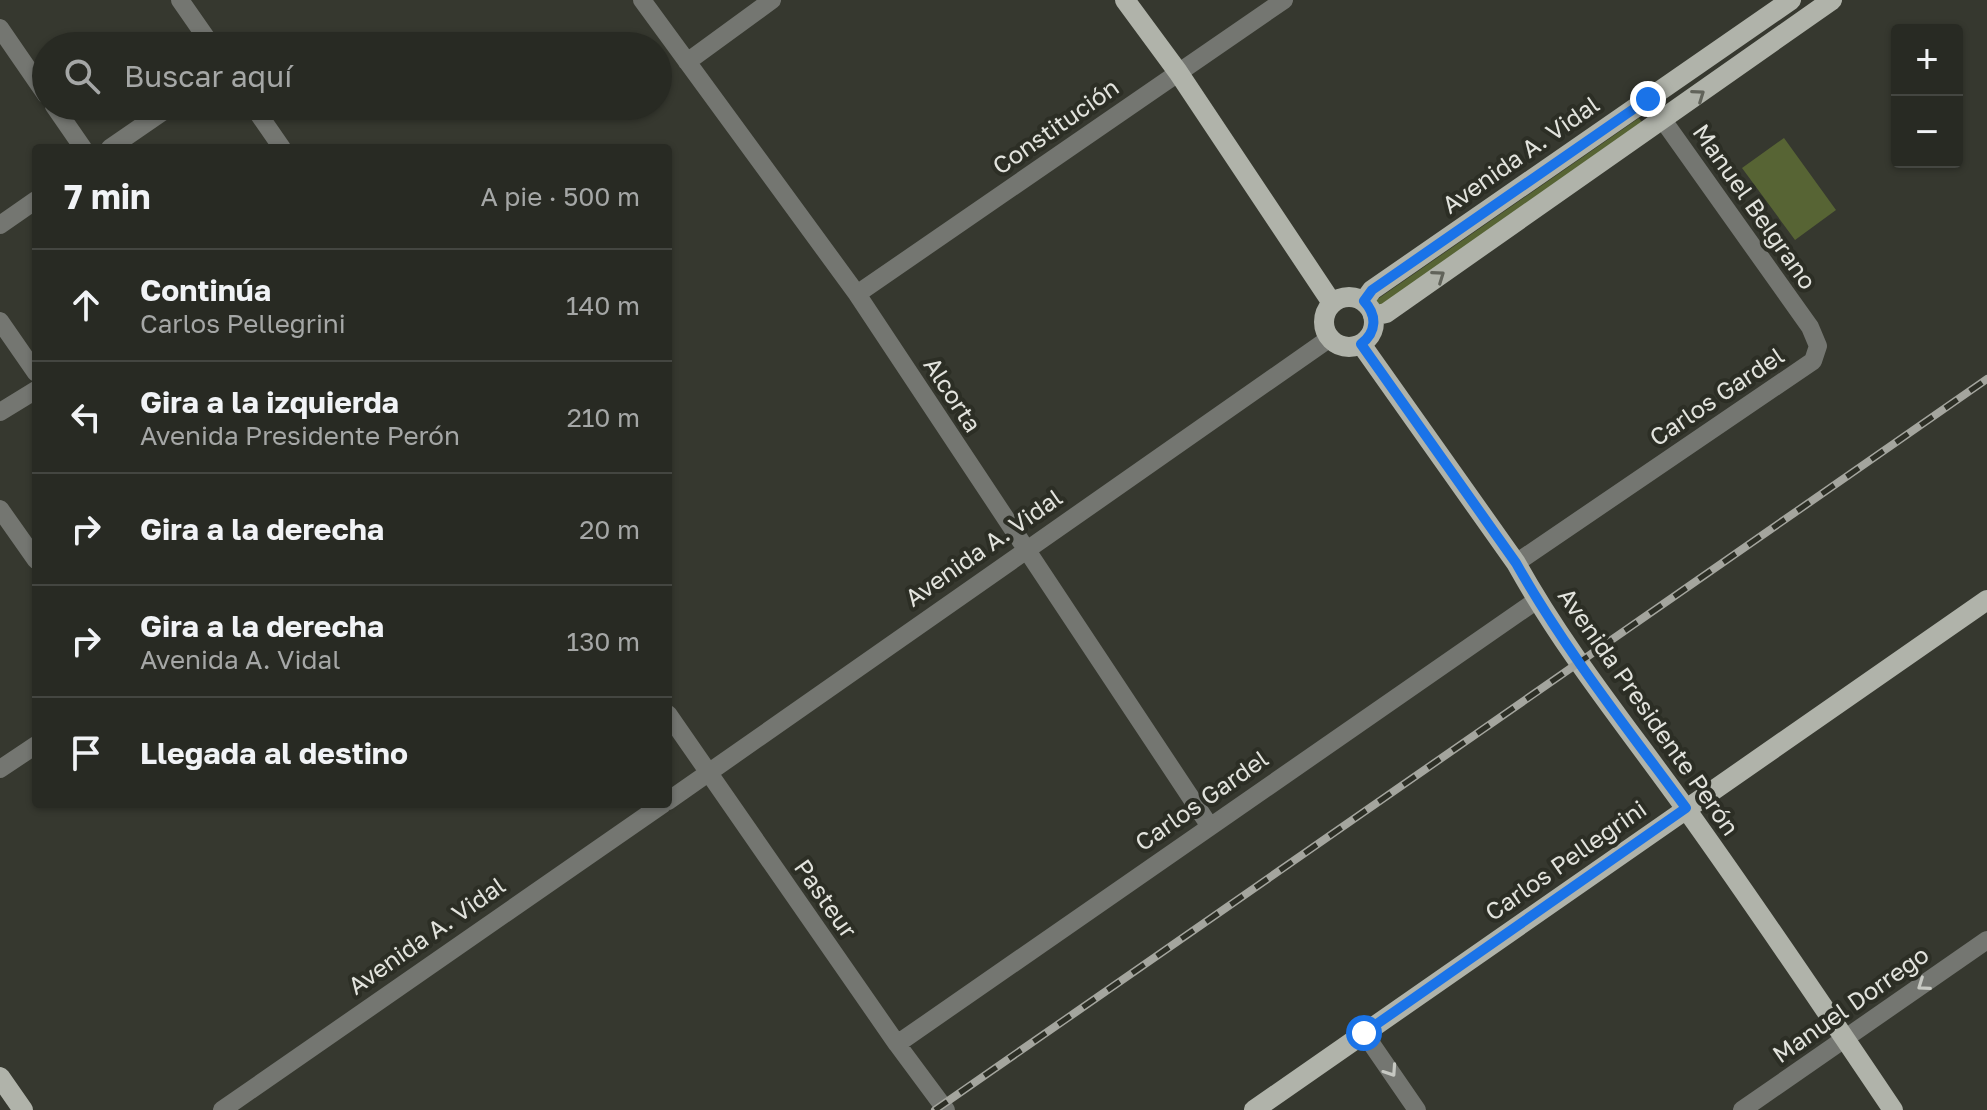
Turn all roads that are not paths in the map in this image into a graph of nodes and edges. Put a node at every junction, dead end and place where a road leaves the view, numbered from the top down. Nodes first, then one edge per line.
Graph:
1 (180, 0) edge
2 (642, 0) edge
3 (772, 0) edge
4 (1125, 0) edge
5 (1284, 0) edge
6 (1791, 0) edge
7 (1832, 0) edge
8 (0, 28) edge
9 (202, 32) edge
10 (665, 32) edge
11 (672, 41) edge
12 (687, 62) junction
13 (1178, 72) junction
14 (32, 75) edge
15 (1648, 99) junction
16 (64, 120) edge
17 (151, 120) edge
18 (263, 120) edge
19 (1663, 120) junction
20 (80, 144) edge
21 (116, 144) edge
22 (279, 144) edge
23 (32, 203) edge
24 (0, 225) edge
25 (857, 294) junction
26 (1332, 303) junction
27 (1368, 309) junction
28 (0, 321) edge
29 (1330, 338) junction
30 (1361, 344) junction
31 (1818, 346) joint
32 (32, 367) edge
33 (32, 392) edge
34 (0, 412) edge
35 (0, 509) edge
36 (1026, 550) junction
37 (32, 554) edge
38 (1516, 563) junction
39 (1537, 600) junction
40 (1987, 600) edge
41 (672, 720) edge
42 (32, 748) edge
43 (0, 769) edge
44 (708, 773) junction
45 (672, 798) edge
46 (657, 808) edge
47 (1686, 808) junction
48 (1209, 825) junction
49 (1987, 940) edge
50 (1364, 1033) junction
51 (1845, 1038) junction
52 (897, 1044) junction
53 (0, 1077) edge
54 (23, 1110) edge
55 (222, 1110) edge
56 (946, 1110) edge
57 (1254, 1110) edge
58 (1417, 1110) edge
59 (1742, 1110) edge
60 (1893, 1110) edge

1 - 9 street
2 - 10 street, Alcorta
3 - 12 street
4 - 13 main road
5 - 13 street, Constitución
6 - 15 main road, Avenida A. Vidal
19 -> 7 main road
8 - 14 street
11 - 12 street, Alcorta
12 - 25 street, Alcorta
13 - 25 street, Constitución
13 - 26 main road
15 - 19 street, Manuel Belgrano
15 - 27 main road, Avenida A. Vidal
16 - 20 street
17 - 21 street
18 - 22 street
27 -> 19 main road
19 - 31 street, Manuel Belgrano
23 - 24 street
25 - 36 street, Alcorta
26 - 27 main road
26 - 29 main road
27 - 30 main road
28 - 32 street
29 - 30 main road
29 - 36 street, Avenida A. Vidal
30 - 38 main road, Avenida Presidente Perón
31 - 38 street, Carlos Gardel
33 - 34 street
35 - 37 street
36 - 44 street, Avenida A. Vidal
36 - 48 street, Alcorta
38 - 39 main road, Avenida Presidente Perón
39 - 47 main road, Avenida Presidente Perón
39 - 48 street, Carlos Gardel
40 - 47 main road, Carlos Pellegrini
41 - 44 street, Pasteur
42 - 43 street
44 - 45 street, Avenida A. Vidal
44 - 52 street, Pasteur
46 - 55 street, Avenida A. Vidal
47 - 50 main road, Carlos Pellegrini
47 - 51 main road, Avenida Presidente Perón
48 - 52 street, Carlos Gardel
49 -> 51 street, Manuel Dorrego
50 - 57 main road, Carlos Pellegrini
50 -> 58 street
51 - 59 street, Manuel Dorrego
51 - 60 main road, Avenida Presidente Perón
52 - 56 street, Pasteur
53 - 54 main road

